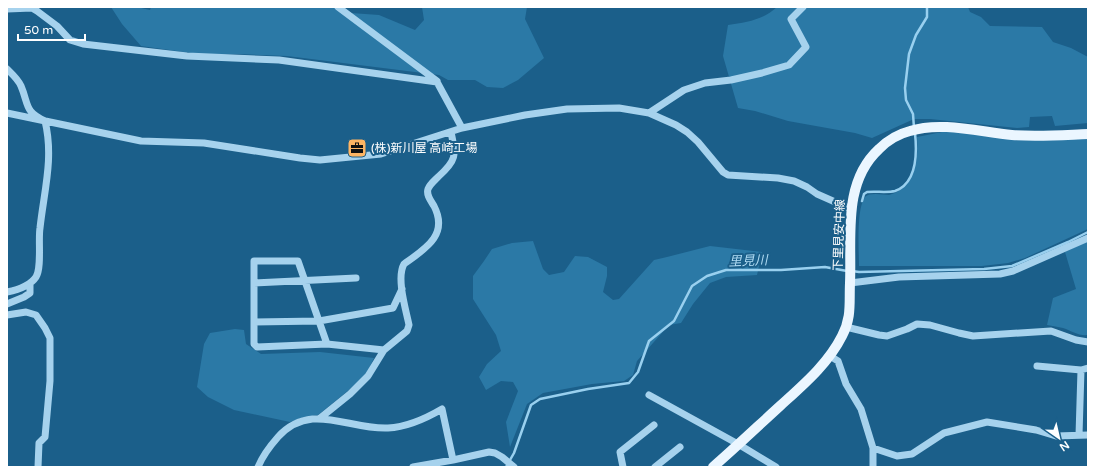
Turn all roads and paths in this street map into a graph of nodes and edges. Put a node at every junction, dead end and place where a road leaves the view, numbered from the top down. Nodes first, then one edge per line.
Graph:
1 (338, 7) edge
2 (803, 7) edge
3 (7, 9) edge
4 (7, 69) edge
5 (437, 82) junction
6 (7, 113) edge
7 (648, 113) junction
8 (45, 121) junction
9 (462, 128) junction
10 (451, 132) junction
11 (1088, 134) edge
12 (851, 209) junction
13 (1088, 238) edge
14 (356, 278) dead end
15 (305, 282) junction
16 (850, 282) junction
17 (30, 283) junction
18 (254, 283) junction
19 (402, 289) junction
20 (7, 292) edge
21 (7, 304) edge
22 (7, 315) edge
23 (319, 321) junction
24 (254, 322) junction
25 (846, 327) junction
26 (1088, 342) edge
27 (327, 344) junction
28 (384, 350) junction
29 (830, 356) junction
30 (1037, 366) dead end
31 (1084, 369) edge
32 (649, 395) dead end
33 (319, 419) junction
34 (654, 425) dead end
35 (1079, 435) junction
36 (1088, 435) edge
37 (738, 444) junction
38 (680, 446) dead end
39 (872, 448) junction
40 (453, 460) junction
41 (38, 467) edge
42 (258, 467) edge
43 (413, 467) edge
44 (514, 467) edge
45 (623, 467) edge
46 (654, 467) edge
47 (713, 467) edge
48 (776, 467) edge
49 (874, 467) edge

1 - 5 street
2 - 7 street
3 - 5 street
4 - 8 street
5 - 9 street
6 - 8 street
7 - 9 street
7 - 12 street
8 - 10 street
8 - 17 street
9 - 10 street
10 - 19 street
11 - 12 main road, 下里見安中線
12 - 16 main road, 下里見安中線
13 - 16 street
14 - 15 street
15 - 18 street
15 - 18 street
15 - 23 street
16 - 25 main road, 下里見安中線
17 - 20 street
17 - 21 street
18 - 24 street
19 - 23 street
19 - 28 street
22 - 41 street
23 - 24 street
23 - 27 street
24 - 27 street
25 - 26 street
25 - 29 main road, 下里見安中線
27 - 28 street
28 - 33 street
29 - 37 main road, 下里見安中線
29 - 39 street
30 - 31 street
31 - 35 street
32 - 37 street
33 - 40 street
33 - 42 street
34 - 45 street
35 - 36 street
35 - 39 street
37 - 47 main road, 下里見安中線
37 - 48 street
38 - 46 street
39 - 49 street
40 - 43 street
40 - 44 street

